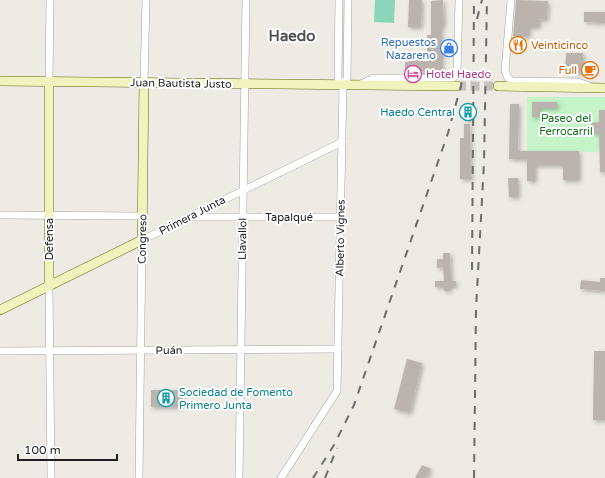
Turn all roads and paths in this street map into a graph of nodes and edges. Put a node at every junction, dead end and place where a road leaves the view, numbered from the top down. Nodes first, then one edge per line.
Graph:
1 (50, 0) edge
2 (146, 0) edge
3 (246, 0) edge
4 (339, 0) edge
5 (348, 0) edge
6 (459, 0) edge
7 (511, 0) edge
8 (0, 81) edge
9 (49, 82) junction
10 (144, 82) junction
11 (455, 82) junction
12 (244, 83) junction
13 (343, 84) junction
14 (361, 84) junction
15 (498, 86) tunnel mouth
16 (595, 88) junction
17 (605, 88) edge
18 (342, 142) junction
19 (243, 189) junction
20 (0, 215) edge
21 (48, 216) junction
22 (142, 216) junction
23 (189, 216) junction
24 (242, 217) junction
25 (340, 217) junction
26 (142, 240) junction
27 (49, 286) junction
28 (0, 310) edge
29 (240, 349) junction
30 (338, 349) junction
31 (51, 350) junction
32 (140, 350) junction
33 (0, 351) edge
34 (51, 478) edge
35 (139, 478) edge
36 (239, 478) edge
37 (281, 478) edge

1 - 9 street, Defensa
2 - 10 street, Congreso
3 - 12 street, Llavallol
4 - 13 street, Alberto Vignes
5 - 13 street, Alberto Vignes
6 - 11 street
7 - 16 street
8 - 9 street, Juan Bautista Justo
9 - 10 street, Juan Bautista Justo
9 - 21 street, Defensa
10 - 12 street, Juan Bautista Justo
10 - 22 street, Congreso
11 - 14 street, Juan Bautista Justo
11 - 14 street, Juan Bautista Justo
12 - 13 street, Juan Bautista Justo
12 - 19 street, Llavallol
13 - 14 street, Juan Bautista Justo
13 - 18 street, Alberto Vignes
15 - 16 street
16 - 17 street
18 - 19 street, Primera Junta
18 - 25 street, Alberto Vignes
19 - 23 street, Primera Junta
19 - 24 street, Llavallol
20 - 21 street
21 - 22 street
21 - 27 street, Defensa
22 - 26 street, Congreso
23 - 24 street, Tapalqué
23 - 26 street, Primera Junta
24 - 25 street, Tapalqué
24 - 29 street, Llavallol
25 - 30 street, Alberto Vignes
26 - 27 street, Primera Junta
26 - 32 street, Congreso
27 - 28 street, Primera Junta
27 - 31 street, Defensa
29 - 30 street, Puán
29 - 32 street, Puán
29 - 36 street, Llavallol
30 - 37 street, Alberto Vignes
31 - 32 street, Puán
31 - 33 street, Puán
31 - 34 street, Defensa
32 - 35 street, Congreso

